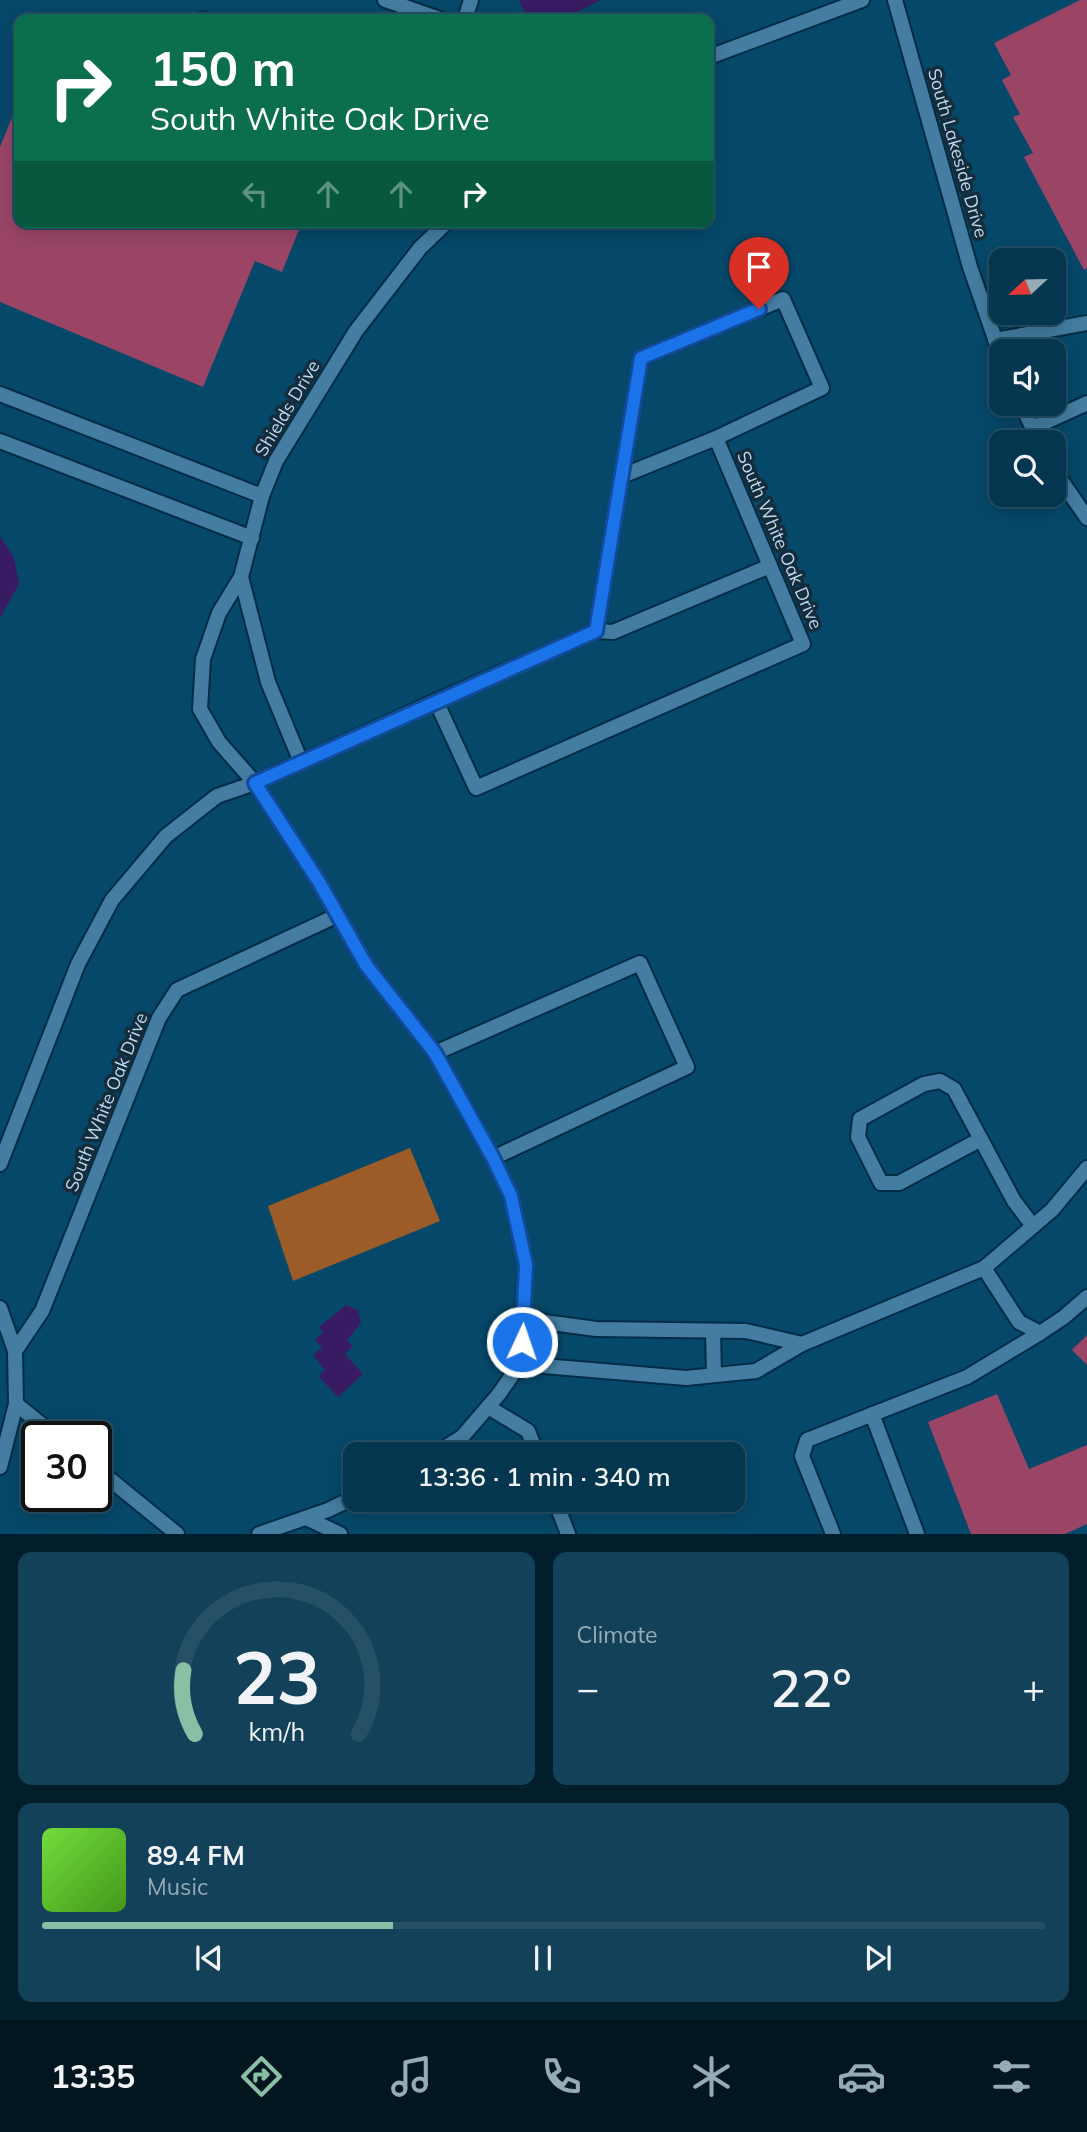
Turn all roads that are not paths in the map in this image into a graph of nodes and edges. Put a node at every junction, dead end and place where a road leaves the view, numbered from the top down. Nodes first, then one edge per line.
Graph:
1 (385, 0) edge
2 (862, 0) edge
3 (895, 0) edge
4 (426, 14) edge
5 (714, 55) edge
6 (441, 228) edge
7 (1087, 323) edge
8 (995, 339) edge
9 (1000, 339) edge
10 (0, 394) edge
11 (1087, 403) edge
12 (1026, 416) edge
13 (1032, 428) joint
14 (716, 438) junction
15 (0, 441) edge
16 (622, 476) junction
17 (1066, 487) edge
18 (262, 496) junction
19 (1087, 518) edge
20 (252, 538) junction
21 (770, 566) junction
22 (241, 577) junction
23 (596, 631) junction
24 (436, 701) junction
25 (301, 762) junction
26 (255, 783) junction
27 (338, 915) junction
28 (435, 1053) junction
29 (981, 1139) junction
30 (493, 1158) junction
31 (0, 1164) edge
32 (1085, 1172) edge
33 (1033, 1226) junction
34 (984, 1268) junction
35 (1087, 1297) edge
36 (0, 1308) edge
37 (523, 1319) junction
38 (713, 1331) junction
39 (1040, 1333) junction
40 (802, 1344) junction
41 (15, 1351) junction
42 (520, 1364) junction
43 (714, 1376) junction
44 (16, 1404) junction
45 (488, 1407) junction
46 (872, 1414) junction
47 (37, 1421) edge
48 (453, 1442) edge
49 (532, 1442) edge
50 (0, 1467) edge
51 (112, 1481) edge
52 (343, 1503) edge
53 (560, 1512) edge
54 (306, 1518) junction
55 (177, 1534) edge
56 (259, 1534) edge
57 (340, 1534) edge
58 (568, 1534) edge
59 (833, 1534) edge
60 (918, 1534) edge

1 - 4 street
2 - 5 street
3 - 8 street, South Lakeside Drive
6 - 18 street, Shields Drive
7 - 9 street
10 - 18 street
11 - 13 street
12 - 13 street
14 - 16 street
14 - 16 street, South White Oak Drive
14 - 21 street, South White Oak Drive
15 - 20 street
16 - 23 street, South White Oak Drive
17 - 19 street
18 - 20 street
20 - 22 street
21 - 23 street
21 - 24 street, South White Oak Drive
22 - 25 street
22 - 26 street
23 - 24 street
24 - 25 street
25 - 26 street
26 - 27 street
26 - 31 street
27 - 28 street
27 - 41 street, South White Oak Drive
28 - 30 street
28 - 30 street
29 - 29 street
29 - 33 street
30 - 37 street
32 - 33 street
33 - 34 street
34 - 39 street
34 - 40 street
35 - 39 street
36 - 41 street
37 - 38 street
37 - 42 street
38 - 40 street
38 - 43 street
39 - 46 street
40 - 43 street
41 - 44 street
42 - 43 street
42 - 45 street
44 - 47 street
44 - 50 street
45 - 48 street
45 - 49 street
46 - 59 street
46 - 60 street
51 - 55 street
52 - 54 street
53 - 58 street
54 - 56 street
54 - 57 street

